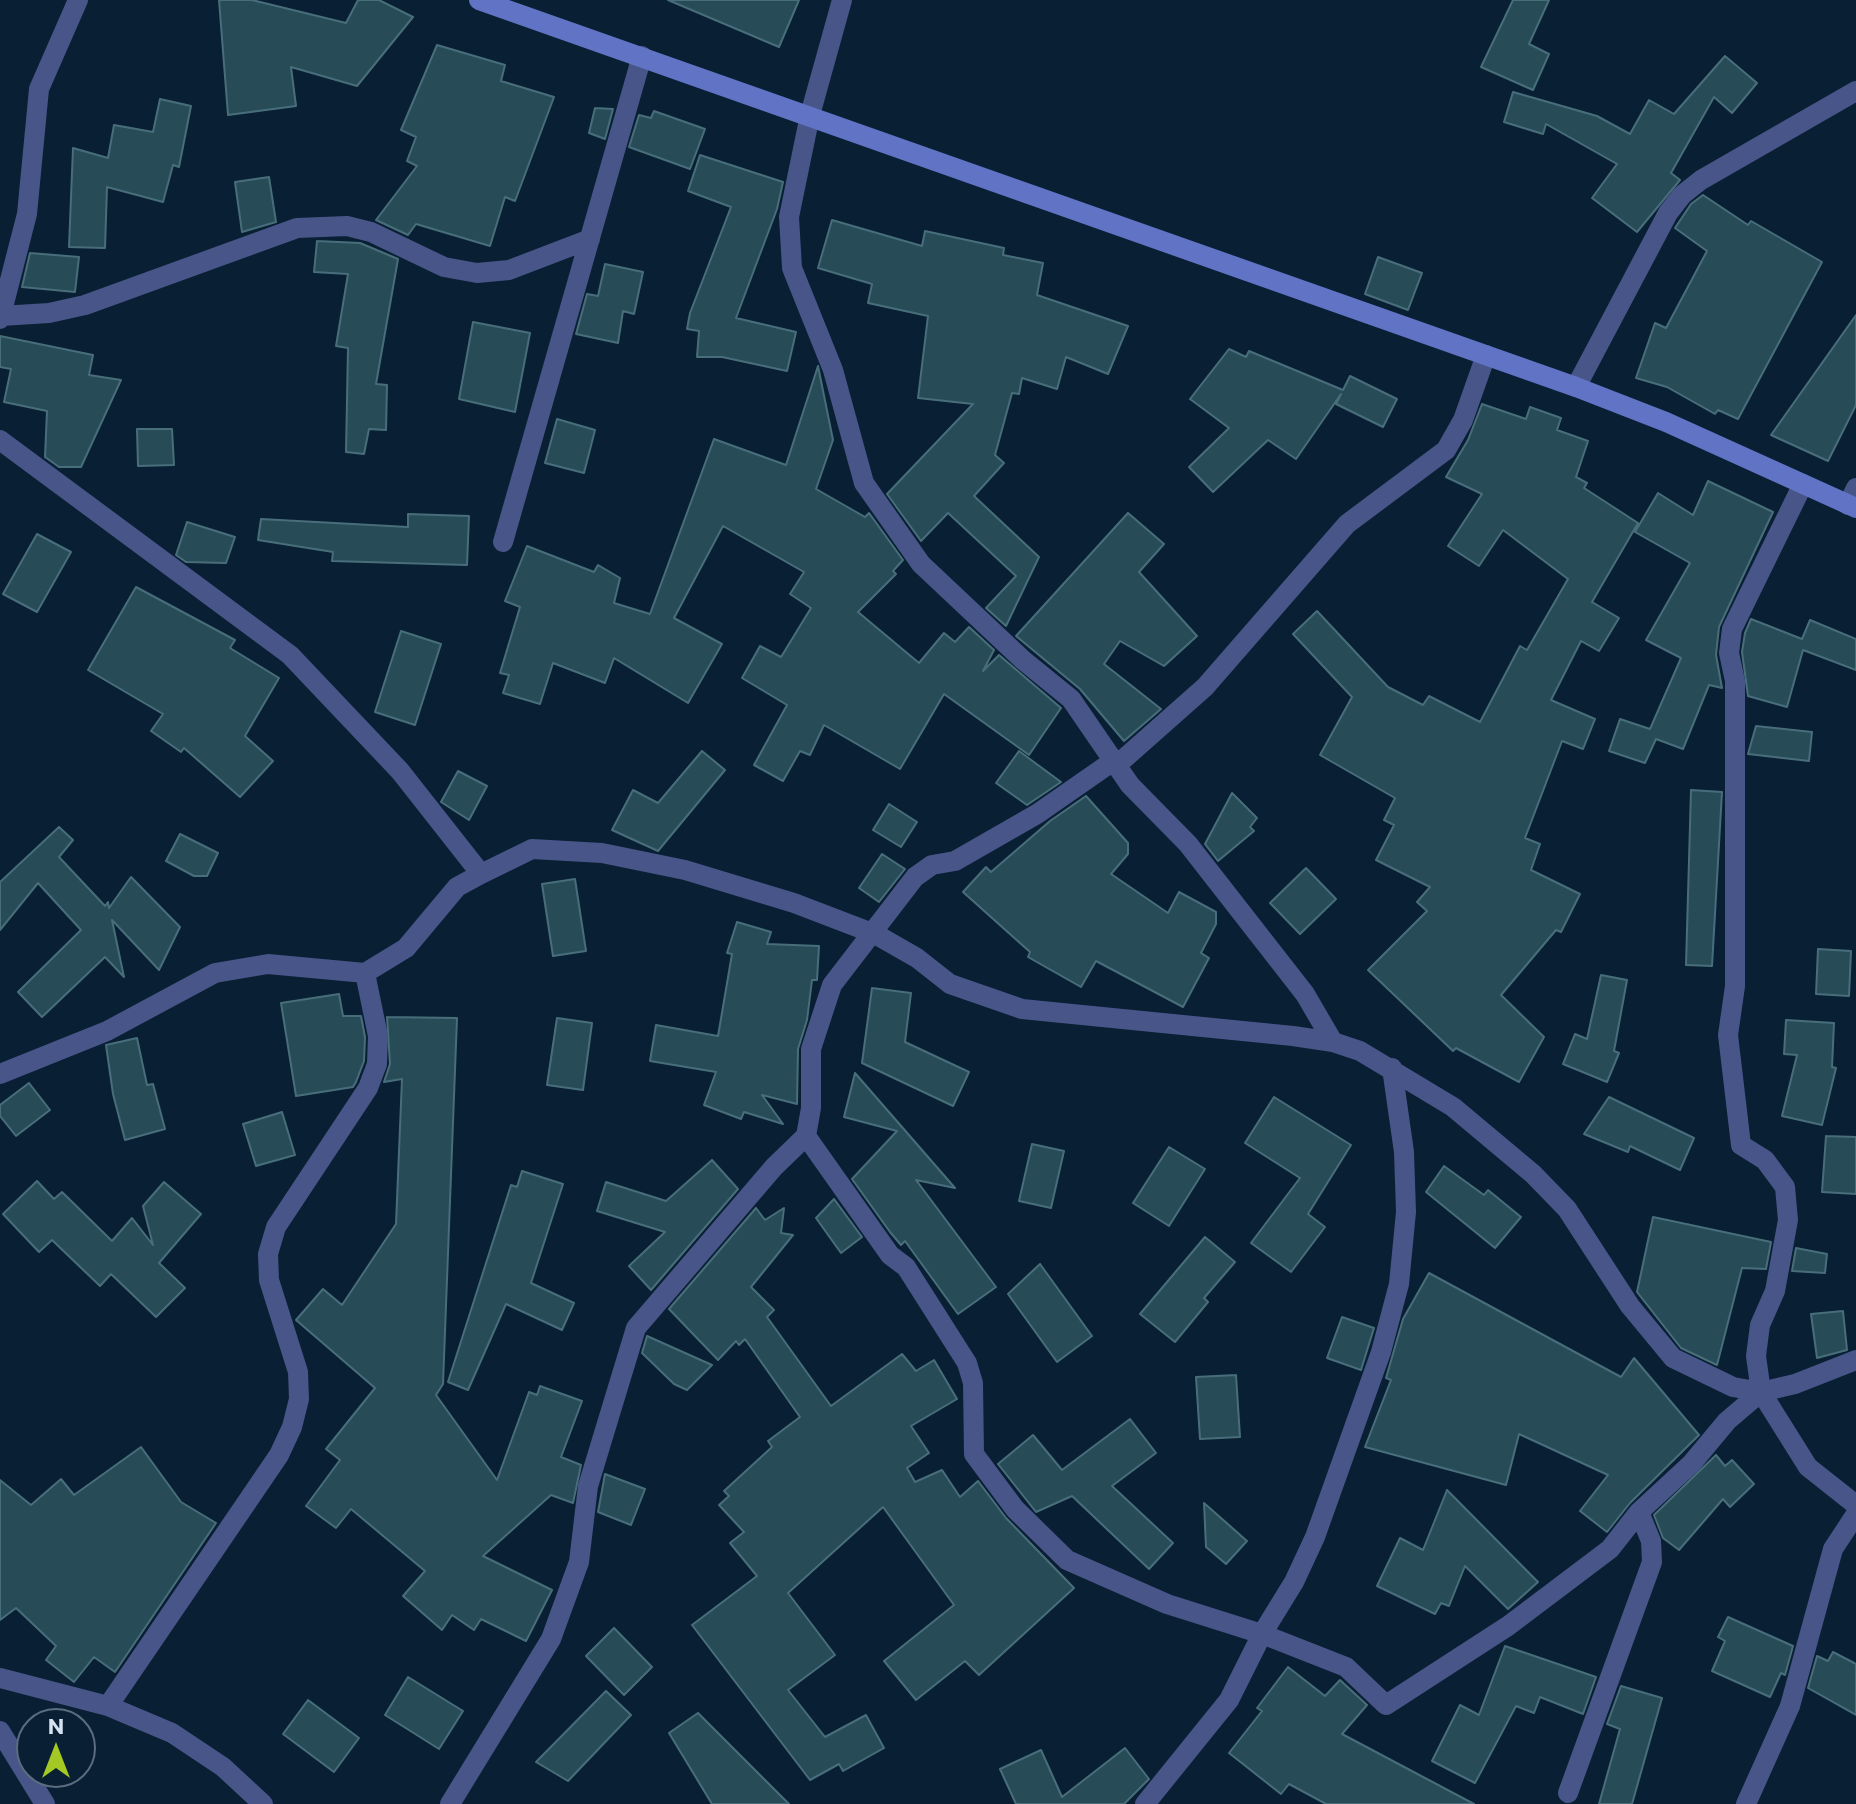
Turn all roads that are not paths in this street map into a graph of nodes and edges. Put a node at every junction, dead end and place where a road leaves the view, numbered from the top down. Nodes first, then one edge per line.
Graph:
1 (78, 0) edge
2 (479, 0) edge
3 (842, 0) edge
4 (642, 56) junction
5 (1856, 91) edge
6 (810, 115) junction
7 (590, 239) junction
8 (0, 318) edge
9 (1486, 355) junction
10 (1576, 387) junction
11 (0, 440) edge
12 (1803, 484) junction
13 (1853, 500) edge
14 (503, 542) dead end
15 (1118, 764) junction
16 (481, 874) junction
17 (875, 934) junction
18 (365, 973) junction
19 (1333, 1042) junction
20 (1392, 1068) junction
21 (0, 1074) edge
22 (806, 1136) junction
23 (1856, 1360) edge
24 (1761, 1392) junction
25 (1856, 1505) edge
26 (1639, 1512) junction
27 (1856, 1514) edge
28 (1262, 1634) junction
29 (0, 1678) edge
30 (108, 1706) junction
31 (0, 1731) edge
32 (1568, 1793) dead end
33 (45, 1804) edge
34 (263, 1804) edge
35 (450, 1804) edge
36 (1145, 1804) edge
37 (1746, 1804) edge

1 - 8 street
2 - 4 street
3 - 6 street
4 - 6 street
4 - 7 street
5 - 10 street
6 - 9 street
6 - 15 street
7 - 8 street
7 - 14 street
9 - 10 street
9 - 15 street
10 - 12 street
11 - 16 street
12 - 13 street
12 - 24 street
15 - 17 street
15 - 19 street
16 - 17 street
16 - 18 street
17 - 19 street
17 - 22 street
18 - 21 street
18 - 30 street
19 - 20 street
20 - 24 street
20 - 28 street
22 - 28 street
22 - 35 street
23 - 24 street
24 - 25 street
24 - 26 street
26 - 28 street
26 - 32 street
27 - 37 street
28 - 36 street
29 - 30 street
30 - 34 street
31 - 33 street

